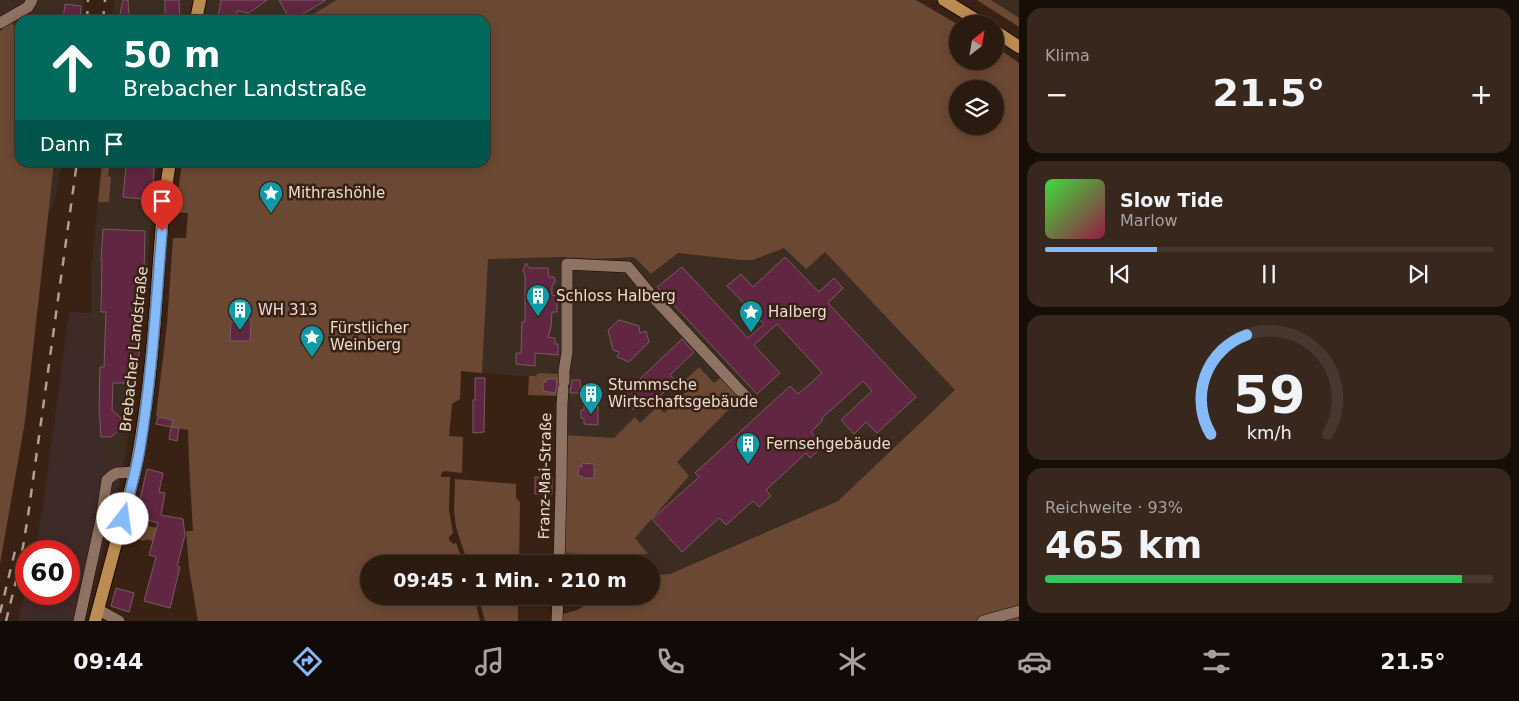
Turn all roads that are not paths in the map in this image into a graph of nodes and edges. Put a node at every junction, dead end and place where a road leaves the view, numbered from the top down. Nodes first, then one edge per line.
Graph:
1 (32, 0) edge
2 (200, 0) edge
3 (944, 0) edge
4 (959, 4) edge
5 (197, 15) edge
6 (972, 15) edge
7 (0, 23) edge
8 (1004, 37) edge
9 (1019, 47) edge
10 (169, 167) edge
11 (747, 398) dead end
12 (135, 472) junction
13 (559, 555) edge
14 (558, 605) edge
15 (1019, 611) edge
16 (97, 616) edge
17 (79, 621) edge
18 (119, 621) edge
19 (557, 621) edge
20 (983, 621) edge

1 - 7 street
2 - 5 main road
3 - 4 main road
4 - 6 main road
8 - 9 main road
10 - 12 main road, Brebacher Landstraße
11 - 13 street, Franz-Mai-Straße
12 - 16 main road, Brebacher Landstraße
12 - 17 street
14 - 19 street
15 - 20 street
16 - 18 street

